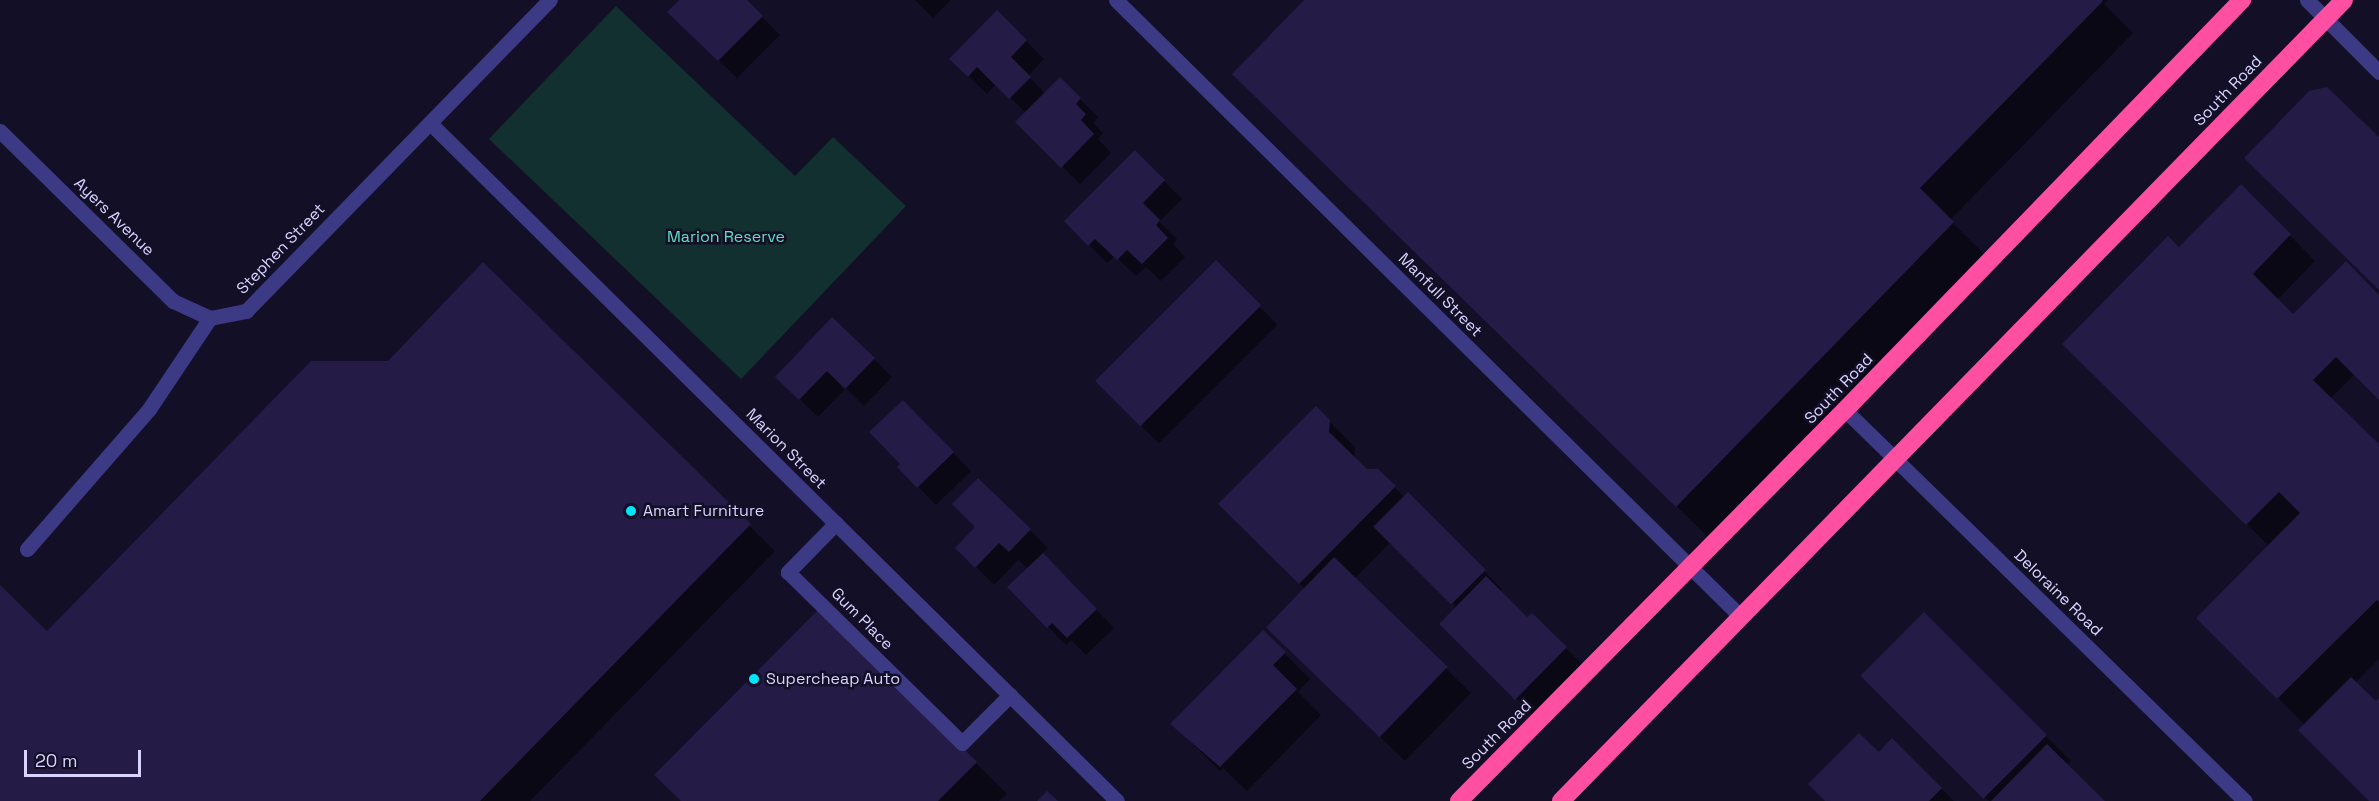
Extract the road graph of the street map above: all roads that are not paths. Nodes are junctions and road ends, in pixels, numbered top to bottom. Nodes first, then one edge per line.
1 (550, 0) edge
2 (1116, 0) edge
3 (2242, 0) edge
4 (2307, 0) edge
5 (2344, 0) edge
6 (2326, 19) junction
7 (2379, 72) edge
8 (430, 123) junction
9 (0, 131) edge
10 (210, 318) junction
11 (1845, 410) junction
12 (1895, 458) junction
13 (836, 523) junction
14 (27, 549) dead end
15 (1690, 567) junction
16 (1739, 615) junction
17 (1010, 695) junction
18 (1117, 801) edge
19 (1459, 801) edge
20 (1561, 801) edge
21 (2245, 801) edge

1 - 8 street, Stephen Street
2 - 15 street, Manfull Street
3 - 11 highway, South Road
4 - 6 street
5 - 6 highway, South Road
6 - 7 street
6 - 12 highway, South Road
8 - 10 street, Stephen Street
8 - 13 street, Marion Street
9 - 10 street, Ayers Avenue
10 - 14 street
11 - 12 street, Deloraine Road
11 - 15 highway, South Road
12 - 16 highway, South Road
12 - 21 street, Deloraine Road
13 - 17 street, Marion Street
13 - 17 street, Gum Place
15 - 16 street, Manfull Street
15 - 19 highway, South Road
16 - 20 highway, South Road
17 - 18 street, Marion Street

